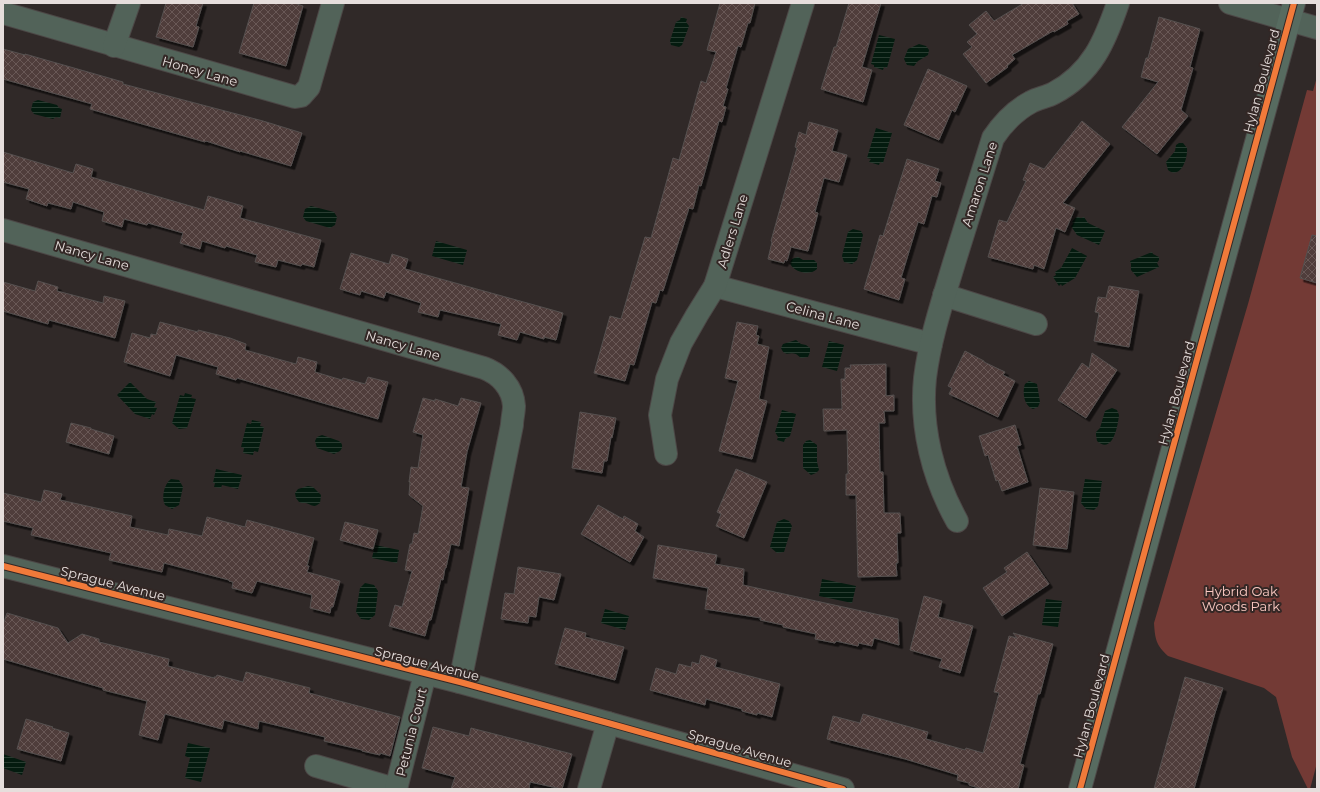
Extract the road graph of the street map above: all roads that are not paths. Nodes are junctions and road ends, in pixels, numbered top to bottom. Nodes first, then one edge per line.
1 (129, 3) edge
2 (333, 3) edge
3 (803, 3) edge
4 (1118, 3) edge
5 (1230, 3) edge
6 (1292, 11) edge
7 (3, 13) edge
8 (1317, 28) edge
9 (114, 46) junction
10 (3, 230) edge
11 (715, 286) junction
12 (944, 294) junction
13 (1036, 324) dead end
14 (931, 344) junction
15 (666, 454) dead end
16 (957, 521) dead end
17 (3, 566) edge
18 (425, 674) junction
19 (460, 682) junction
20 (608, 723) junction
21 (316, 766) dead end
22 (396, 789) edge
23 (589, 789) edge
24 (843, 789) edge
25 (1080, 789) edge

1 - 9 street
2 - 9 street, Honey Lane
3 - 11 street, Adlers Lane
4 - 12 street, Amaron Lane
5 - 6 street
6 - 8 street
6 - 25 main road, Hylan Boulevard
7 - 9 street, Honey Lane
10 - 19 street, Nancy Lane
11 - 14 street, Celina Lane
11 - 15 street, Adlers Lane
12 - 13 street
12 - 14 street, Amaron Lane
14 - 16 street, Amaron Lane
17 - 18 street, Sprague Avenue
18 - 19 street, Sprague Avenue
18 - 22 street, Petunia Court
19 - 20 street, Sprague Avenue
20 - 23 street
20 - 24 street, Sprague Avenue
21 - 22 street, Petunia Court

